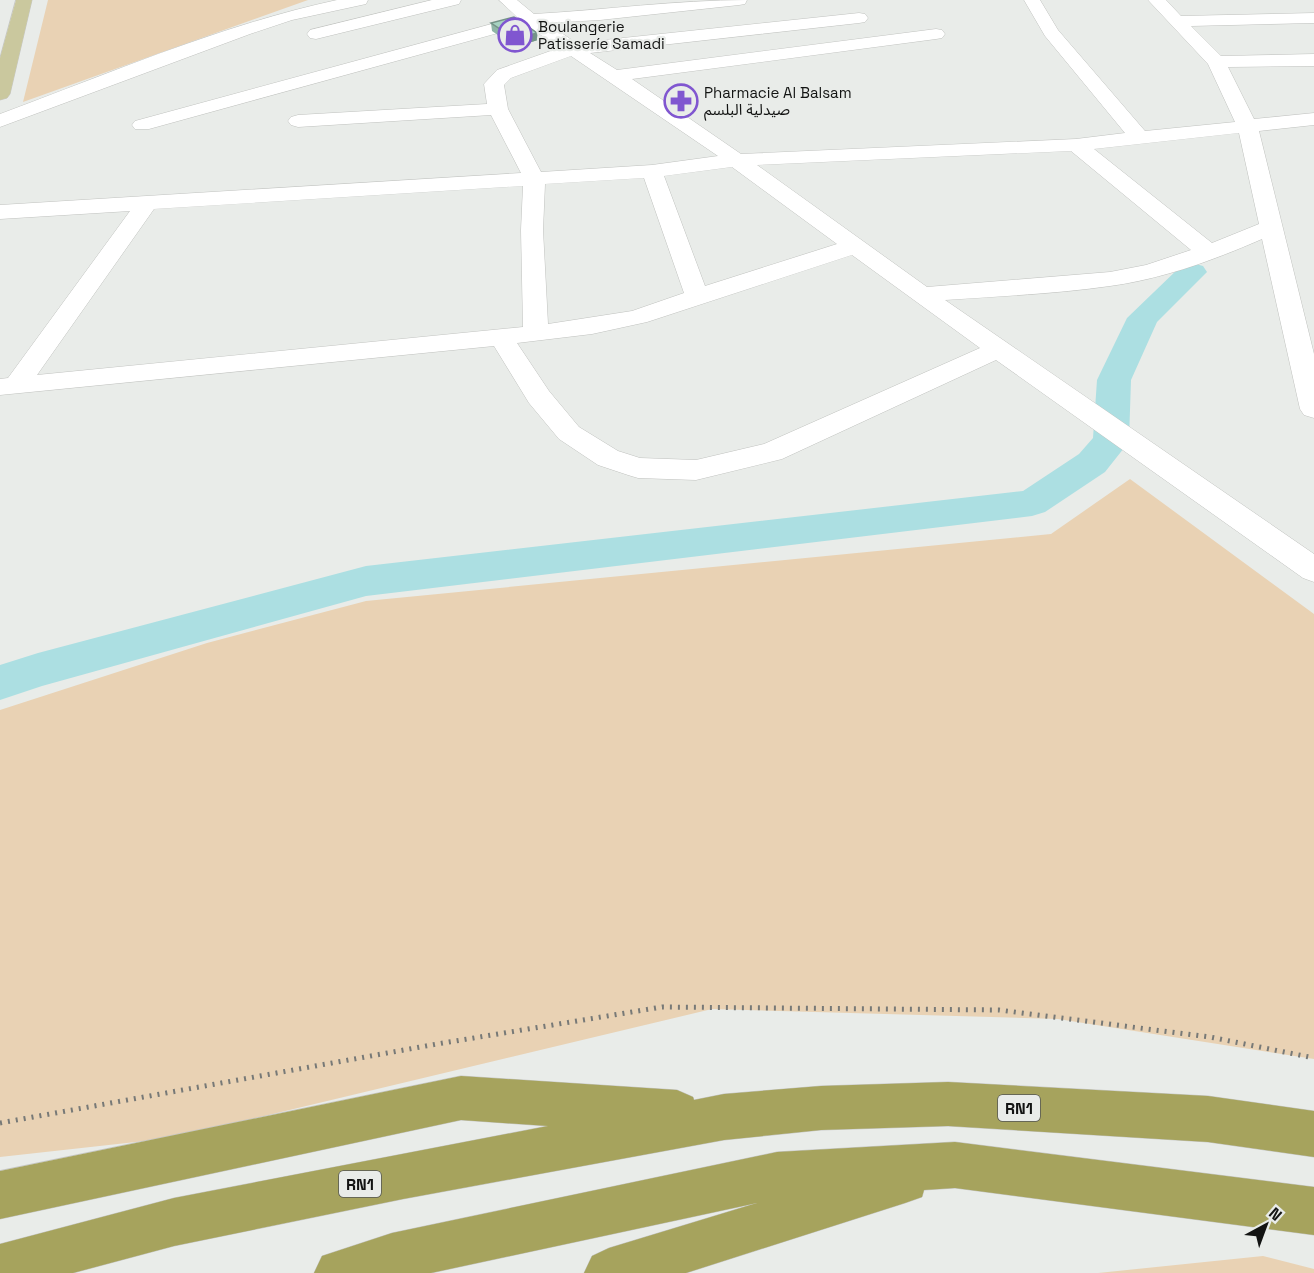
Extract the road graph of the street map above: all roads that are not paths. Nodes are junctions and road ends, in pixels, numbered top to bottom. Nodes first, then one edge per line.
1 (24, 0) edge
2 (360, 0) edge
3 (453, 0) edge
4 (594, 0) edge
5 (739, 0) edge
6 (848, 0) edge
7 (1032, 0) edge
8 (1156, 0) edge
9 (518, 9) edge
10 (859, 18) junction
11 (1314, 18) edge
12 (1176, 21) junction
13 (316, 34) dead end
14 (936, 34) dead end
15 (860, 44) junction
16 (573, 49) junction
17 (1314, 60) edge
18 (1216, 62) junction
19 (615, 76) junction
20 (0, 94) edge
21 (498, 109) junction
22 (1314, 119) edge
23 (0, 121) edge
24 (298, 121) dead end
25 (142, 124) dead end
26 (1247, 125) junction
27 (1139, 137) junction
28 (1076, 145) junction
29 (737, 160) junction
30 (652, 171) junction
31 (534, 178) junction
32 (146, 204) junction
33 (0, 212) edge
34 (1271, 227) junction
35 (853, 247) junction
36 (1208, 252) junction
37 (921, 295) junction
38 (697, 296) junction
39 (536, 332) junction
40 (501, 338) junction
41 (1000, 349) junction
42 (8, 386) edge
43 (1314, 409) edge
44 (1314, 570) edge
45 (724, 1117) junction
46 (1314, 1134) edge
47 (955, 1165) junction
48 (0, 1195) edge
49 (1314, 1211) edge
50 (0, 1269) edge
51 (339, 1273) edge
52 (609, 1273) edge

1 - 20 main road
2 - 23 street
3 - 13 street
4 - 9 street
5 - 9 street
6 - 10 street
7 - 27 street
8 - 12 street
9 - 16 street
9 - 25 street
10 - 15 street
10 - 16 street
11 - 12 street
12 - 18 street
14 - 15 street
15 - 19 street
16 - 19 street
16 - 21 street
17 - 18 street
18 - 26 street
19 - 29 street
21 - 24 street
21 - 31 street
22 - 26 street
26 - 27 street
26 - 34 street
27 - 28 street
28 - 29 street
28 - 36 street
29 - 30 street
29 - 35 street
30 - 31 street
30 - 38 street
31 - 32 street
31 - 39 street
32 - 33 street
32 - 42 street
34 - 36 street
34 - 43 street
35 - 37 street
35 - 38 street
36 - 37 street
37 - 41 street
38 - 39 street
39 - 40 street
40 - 41 street
40 - 42 street
41 - 44 street
45 - 46 highway, RN1
45 - 48 highway
45 - 50 highway, RN1
47 - 49 highway
47 - 51 highway
47 - 52 highway

